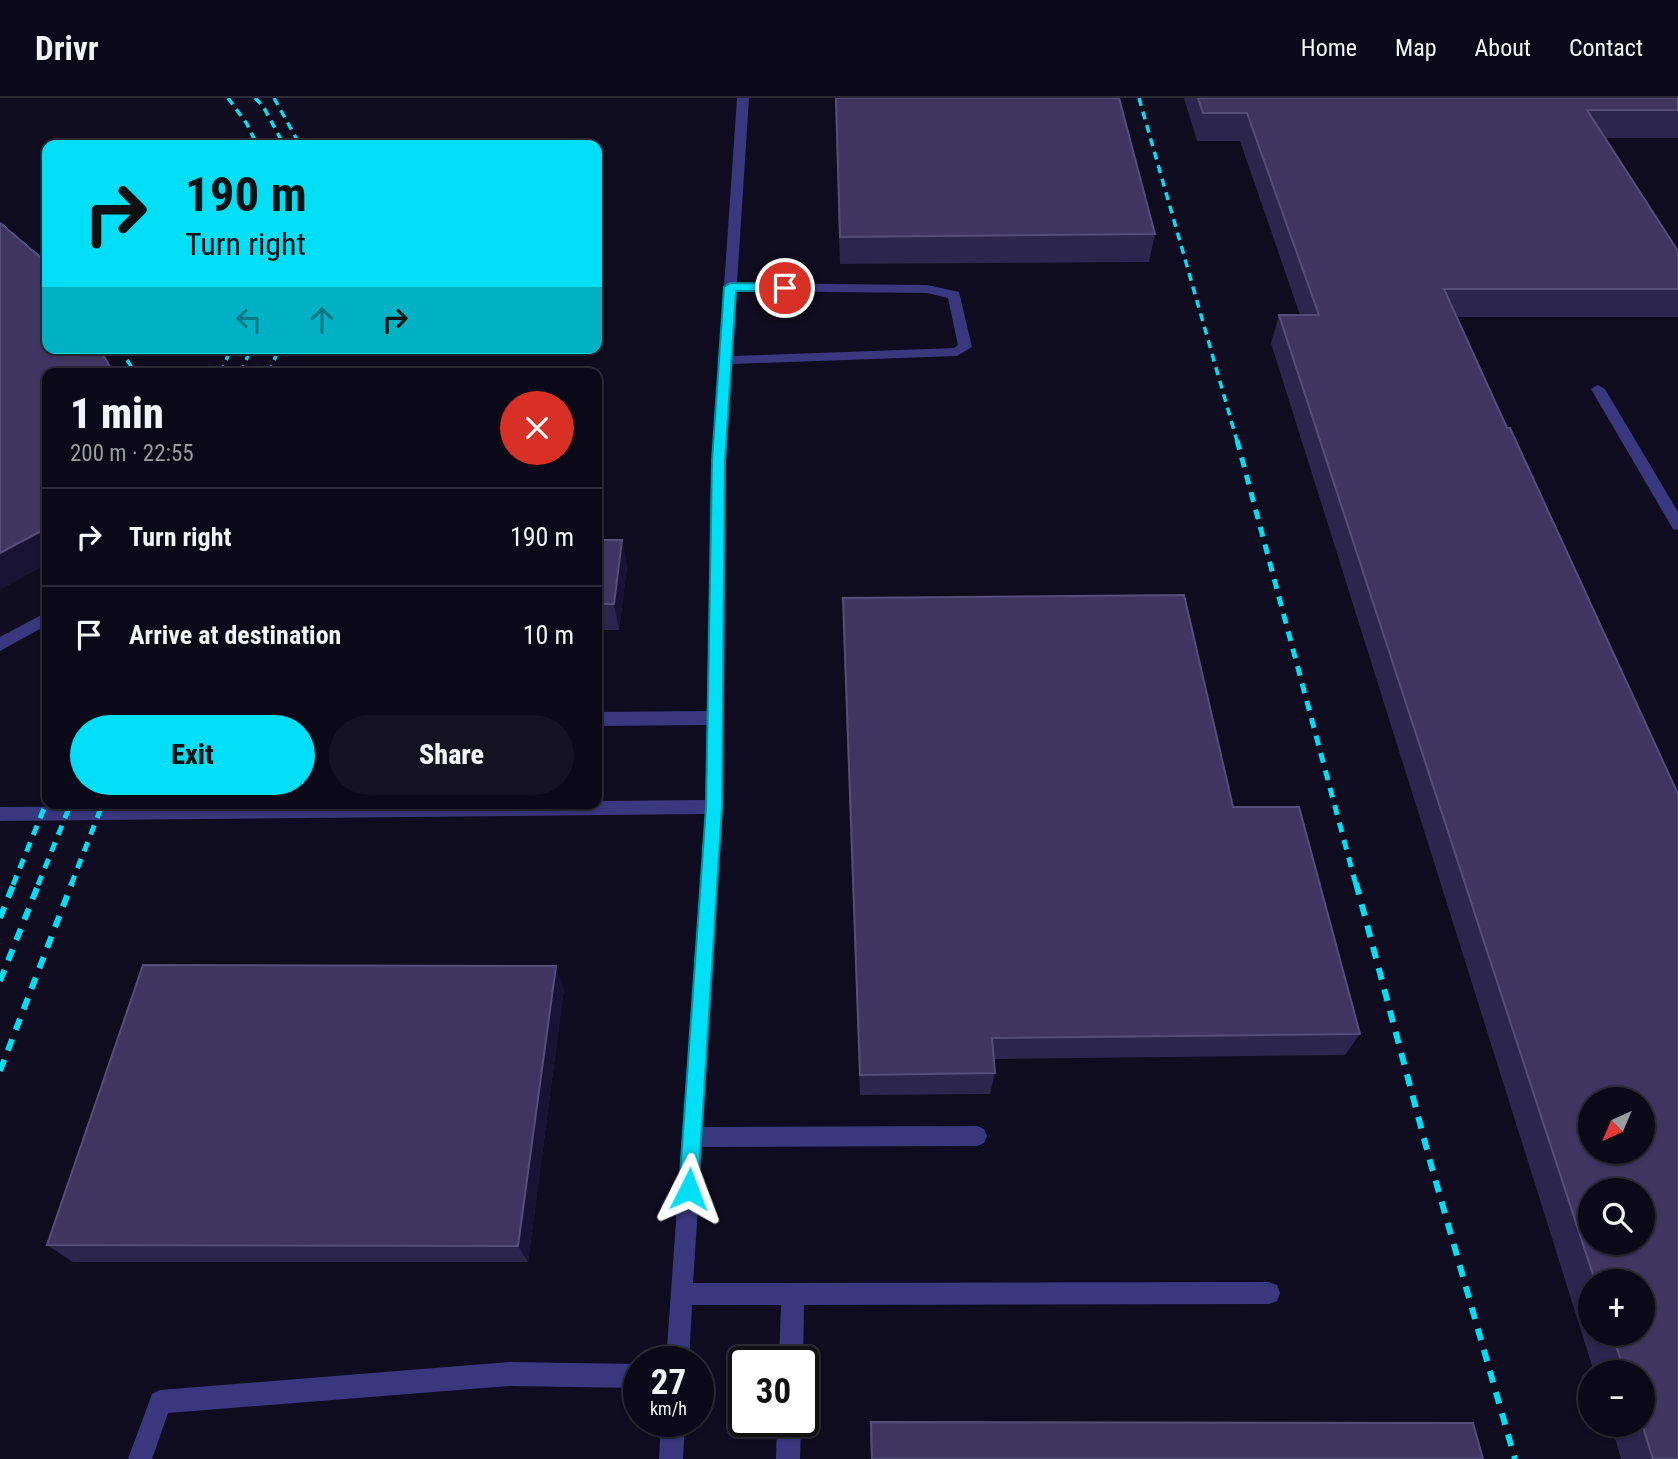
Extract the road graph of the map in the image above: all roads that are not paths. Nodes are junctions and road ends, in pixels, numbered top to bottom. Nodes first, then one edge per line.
1 (743, 98) edge
2 (730, 287) junction
3 (725, 360) junction
4 (1598, 389) dead end
5 (1678, 525) edge
6 (42, 621) edge
7 (0, 645) edge
8 (715, 718) junction
9 (602, 719) edge
10 (714, 807) junction
11 (602, 808) edge
12 (510, 809) edge
13 (0, 814) edge
14 (977, 1136) dead end
15 (692, 1137) junction
16 (1269, 1293) dead end
17 (682, 1294) junction
18 (793, 1294) junction
19 (678, 1346) edge
20 (791, 1346) edge
21 (623, 1376) edge
22 (672, 1437) edge
23 (789, 1437) edge
24 (140, 1459) edge
25 (671, 1459) edge
26 (788, 1459) edge

1 - 2 street
2 - 3 street
2 - 3 street
3 - 8 street
4 - 5 street
6 - 7 street
8 - 9 street
8 - 10 street
10 - 11 street
10 - 15 street
12 - 13 street
14 - 15 street
15 - 17 street
16 - 18 street
17 - 18 street
17 - 19 street
18 - 20 street
21 - 24 street
22 - 25 street
23 - 26 street

